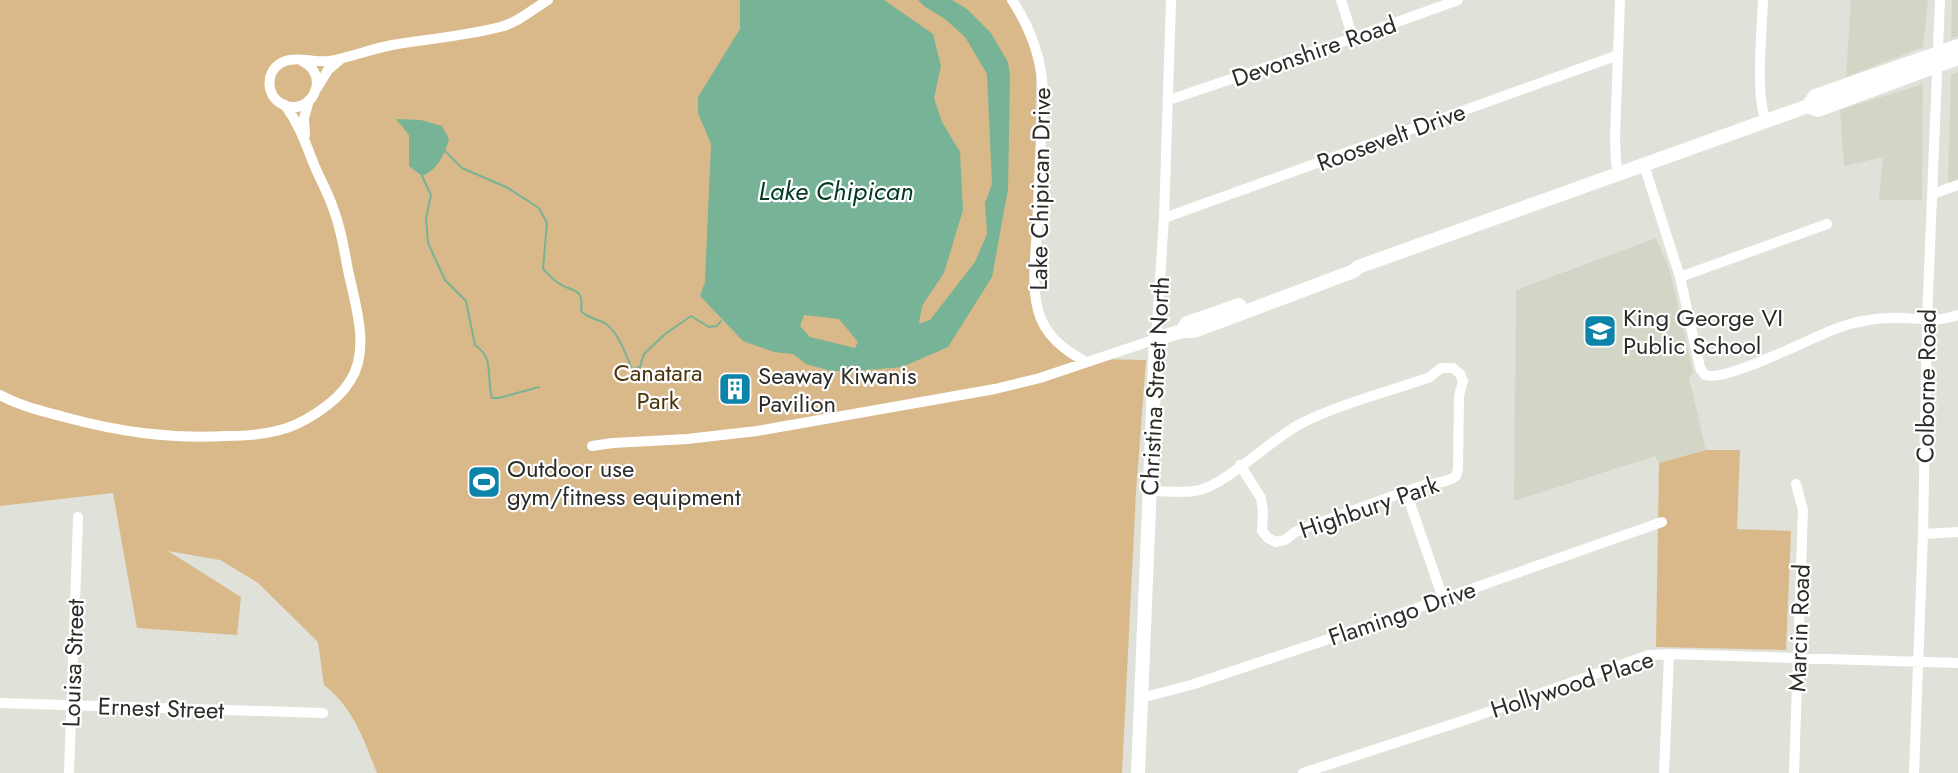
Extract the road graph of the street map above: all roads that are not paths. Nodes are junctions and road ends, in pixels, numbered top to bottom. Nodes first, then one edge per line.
1 (548, 0) edge
2 (1012, 0) edge
3 (1171, 0) edge
4 (1341, 0) edge
5 (1458, 0) edge
6 (1620, 0) edge
7 (1763, 0) edge
8 (1940, 0) edge
9 (1353, 38) junction
10 (1958, 45) edge
11 (1618, 55) junction
12 (1958, 58) edge
13 (341, 59) junction
14 (1938, 59) junction
15 (302, 61) junction
16 (316, 88) junction
17 (309, 100) junction
18 (1169, 100) junction
19 (285, 105) junction
20 (1766, 121) junction
21 (305, 138) junction
22 (1644, 165) junction
23 (1619, 174) junction
24 (1958, 185) edge
25 (1932, 194) junction
26 (1164, 218) junction
27 (1827, 224) dead end
28 (1680, 277) junction
29 (1958, 315) edge
30 (1927, 320) junction
31 (1156, 339) junction
32 (1087, 362) junction
33 (0, 395) edge
34 (592, 446) dead end
35 (1240, 465) junction
36 (1796, 484) dead end
37 (1148, 491) junction
38 (1407, 492) junction
39 (78, 518) dead end
40 (1662, 522) dead end
41 (1958, 532) edge
42 (1923, 534) junction
43 (1443, 598) junction
44 (1669, 654) junction
45 (1797, 658) junction
46 (1919, 662) junction
47 (1958, 663) edge
48 (1141, 698) junction
49 (0, 703) edge
50 (71, 705) junction
51 (323, 712) dead end
52 (69, 773) edge
53 (1138, 773) edge
54 (1303, 773) edge
55 (1664, 773) edge
56 (1794, 773) edge
57 (1914, 773) edge

1 - 13 street
2 - 32 street, Lake Chipican Drive
3 - 18 street, Christina Street North
4 - 9 street
5 - 9 street, Devonshire Road
6 - 11 street
7 - 20 street
8 - 14 street, Colborne Road
9 - 18 street, Devonshire Road
10 - 14 main road
11 - 23 street
11 - 26 street, Roosevelt Drive
12 - 14 main road
13 - 15 street
13 - 16 street
14 - 20 main road
14 - 25 street, Colborne Road
15 - 16 street
15 - 19 street
16 - 17 street
17 - 19 street
17 - 21 street
18 - 26 street, Christina Street North
19 - 21 street
20 - 22 main road
21 - 33 street
22 - 23 main road
22 - 28 street
23 - 31 main road
24 - 25 street
25 - 30 street, Colborne Road
26 - 31 street, Christina Street North
27 - 28 street
28 - 30 street
29 - 30 street
30 - 42 street, Colborne Road
31 - 32 street
31 - 37 main road, Christina Street North
32 - 34 street
35 - 37 street, Highbury Park
35 - 38 street, Highbury Park
35 - 38 street, Highbury Park
36 - 45 street, Marcin Road
37 - 48 main road, Christina Street North
38 - 43 street
39 - 50 street, Louisa Street
40 - 43 street, Flamingo Drive
41 - 42 street
42 - 46 street, Colborne Road
43 - 48 street, Flamingo Drive
44 - 45 street, Hollywood Place
44 - 54 street, Hollywood Place
44 - 55 street
45 - 46 street, Hollywood Place
45 - 56 street, Marcin Road
46 - 47 street, Hollywood Place
46 - 57 street, Colborne Road
48 - 53 main road, Christina Street North
49 - 50 street, Ernest Street
50 - 51 street, Ernest Street
50 - 52 street, Louisa Street

